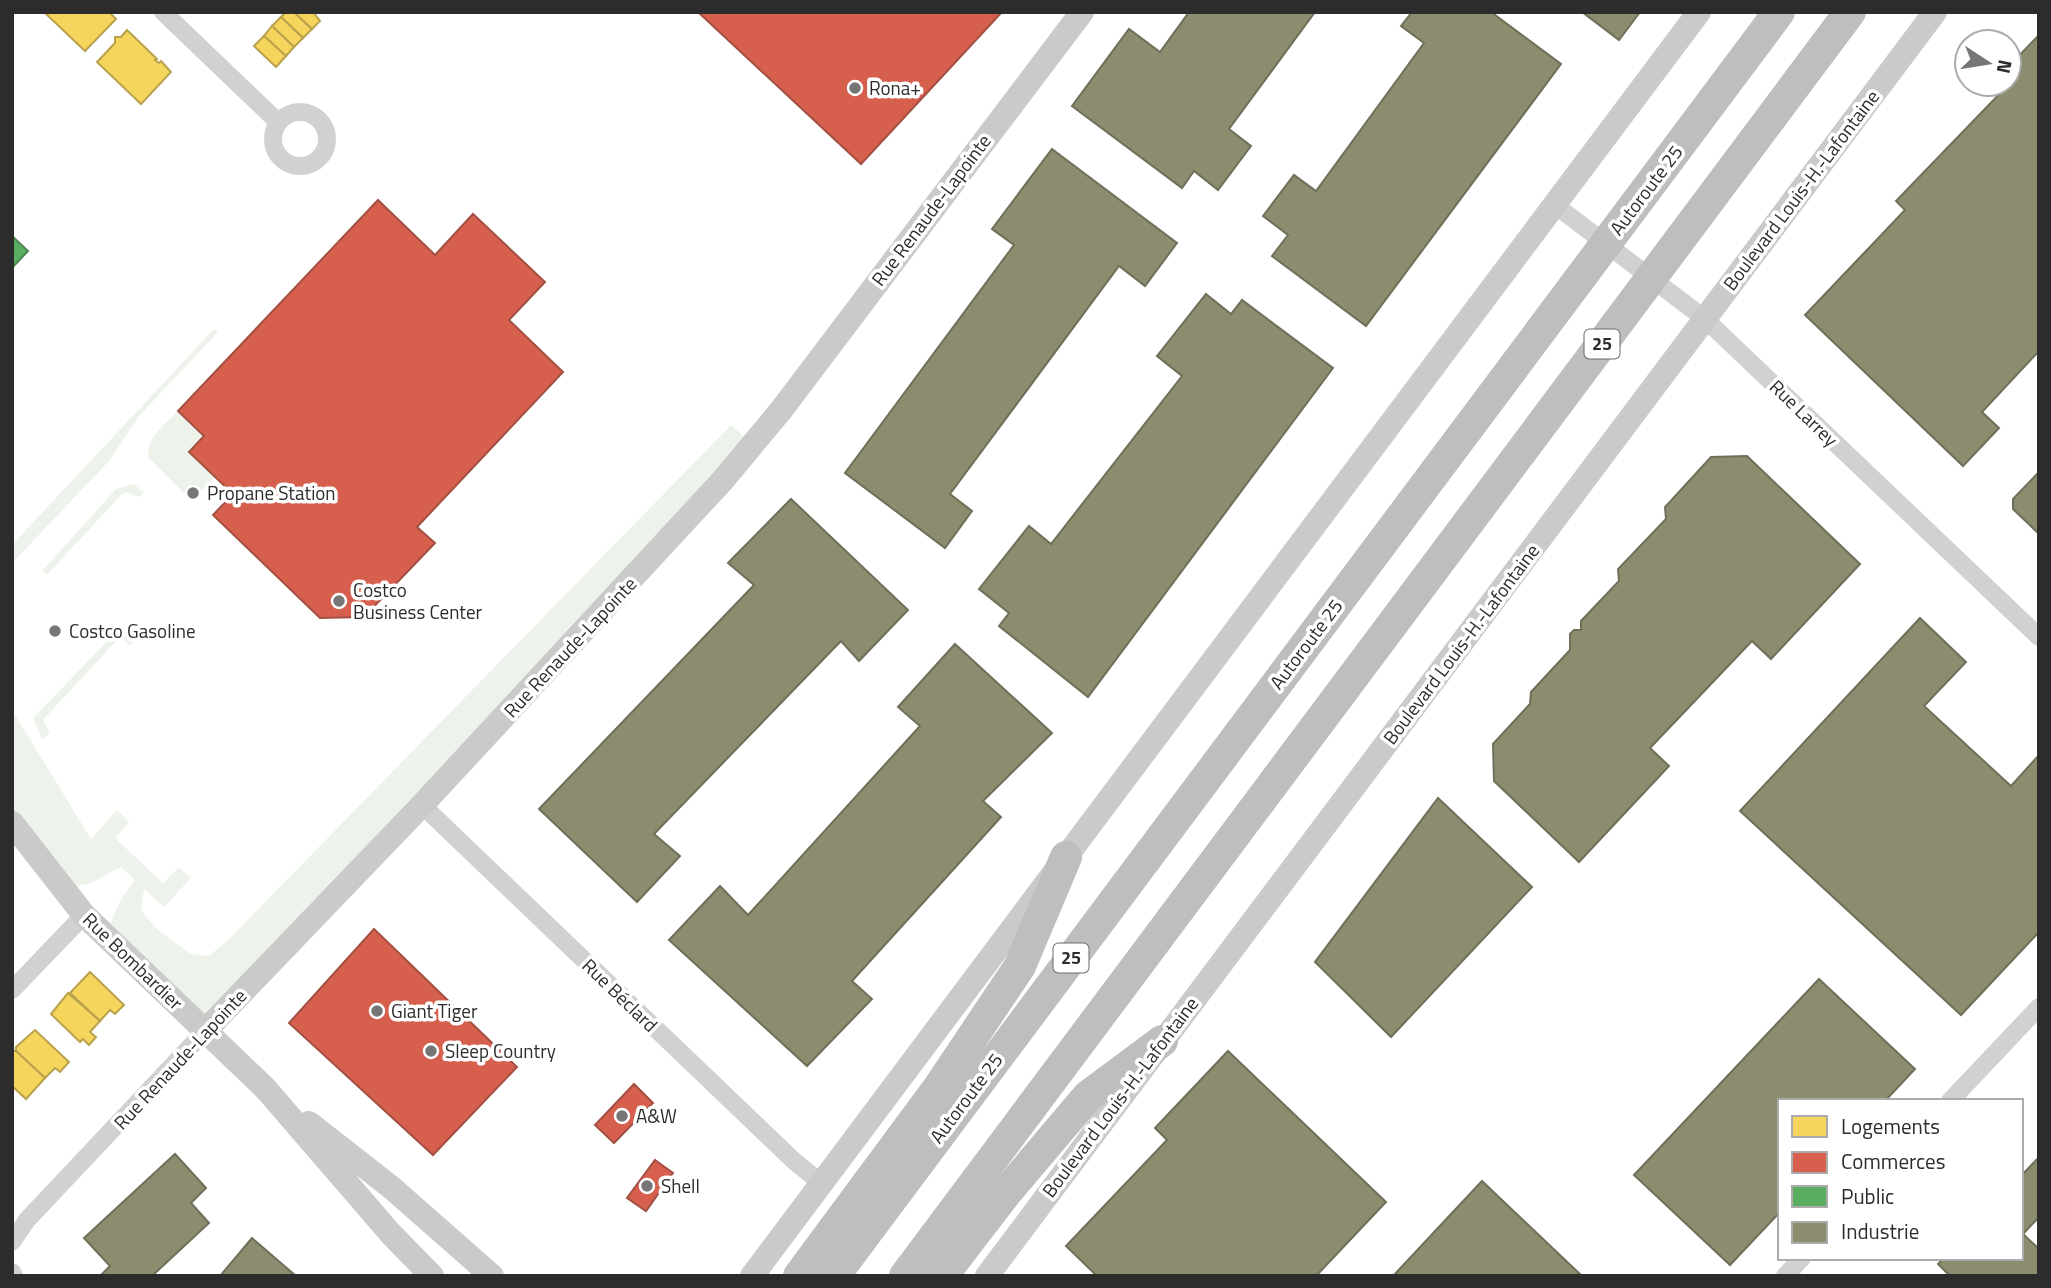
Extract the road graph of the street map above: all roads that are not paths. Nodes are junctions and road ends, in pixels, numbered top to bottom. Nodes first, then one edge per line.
1 (163, 12) edge
2 (1082, 12) edge
3 (1699, 12) edge
4 (1779, 12) edge
5 (1850, 12) edge
6 (1935, 12) edge
7 (278, 122) dead end
8 (1555, 205) junction
9 (1704, 319) junction
10 (2039, 637) edge
11 (422, 805) junction
12 (12, 823) edge
13 (1066, 857) junction
14 (84, 915) junction
15 (12, 990) edge
16 (2039, 1007) edge
17 (206, 1030) junction
18 (1162, 1041) junction
19 (265, 1088) junction
20 (1952, 1099) edge
21 (821, 1183) junction
22 (12, 1242) edge
23 (1800, 1260) edge
24 (432, 1276) edge
25 (492, 1276) edge
26 (752, 1276) edge
27 (799, 1276) edge
28 (834, 1276) edge
29 (905, 1276) edge
30 (943, 1276) edge
31 (987, 1276) edge
32 (1785, 1276) edge

1 - 7 street
2 - 11 main road, Rue Renaude-Lapointe
3 - 8 main road
4 - 28 highway, Autoroute 25 / 25
5 - 29 highway, 25
6 - 9 main road, Boulevard Louis-H.-Lafontaine
8 - 9 street, Rue Larrey
8 - 13 main road
9 - 10 street, Rue Larrey
9 - 18 main road, Boulevard Louis-H.-Lafontaine
11 - 17 main road, Rue Renaude-Lapointe
11 - 21 street, Rue Béclard
12 - 14 main road, Rue Bombardier
13 - 21 main road
13 - 27 highway
14 - 15 street
14 - 17 main road, Rue Bombardier
16 - 20 street
17 - 19 main road, Rue Bombardier
17 - 22 street, Rue Renaude-Lapointe
18 - 30 highway
18 - 31 main road, Boulevard Louis-H.-Lafontaine
19 - 24 main road, Rue Bombardier
19 - 25 main road, Rue Bombardier
21 - 26 main road
23 - 32 street

